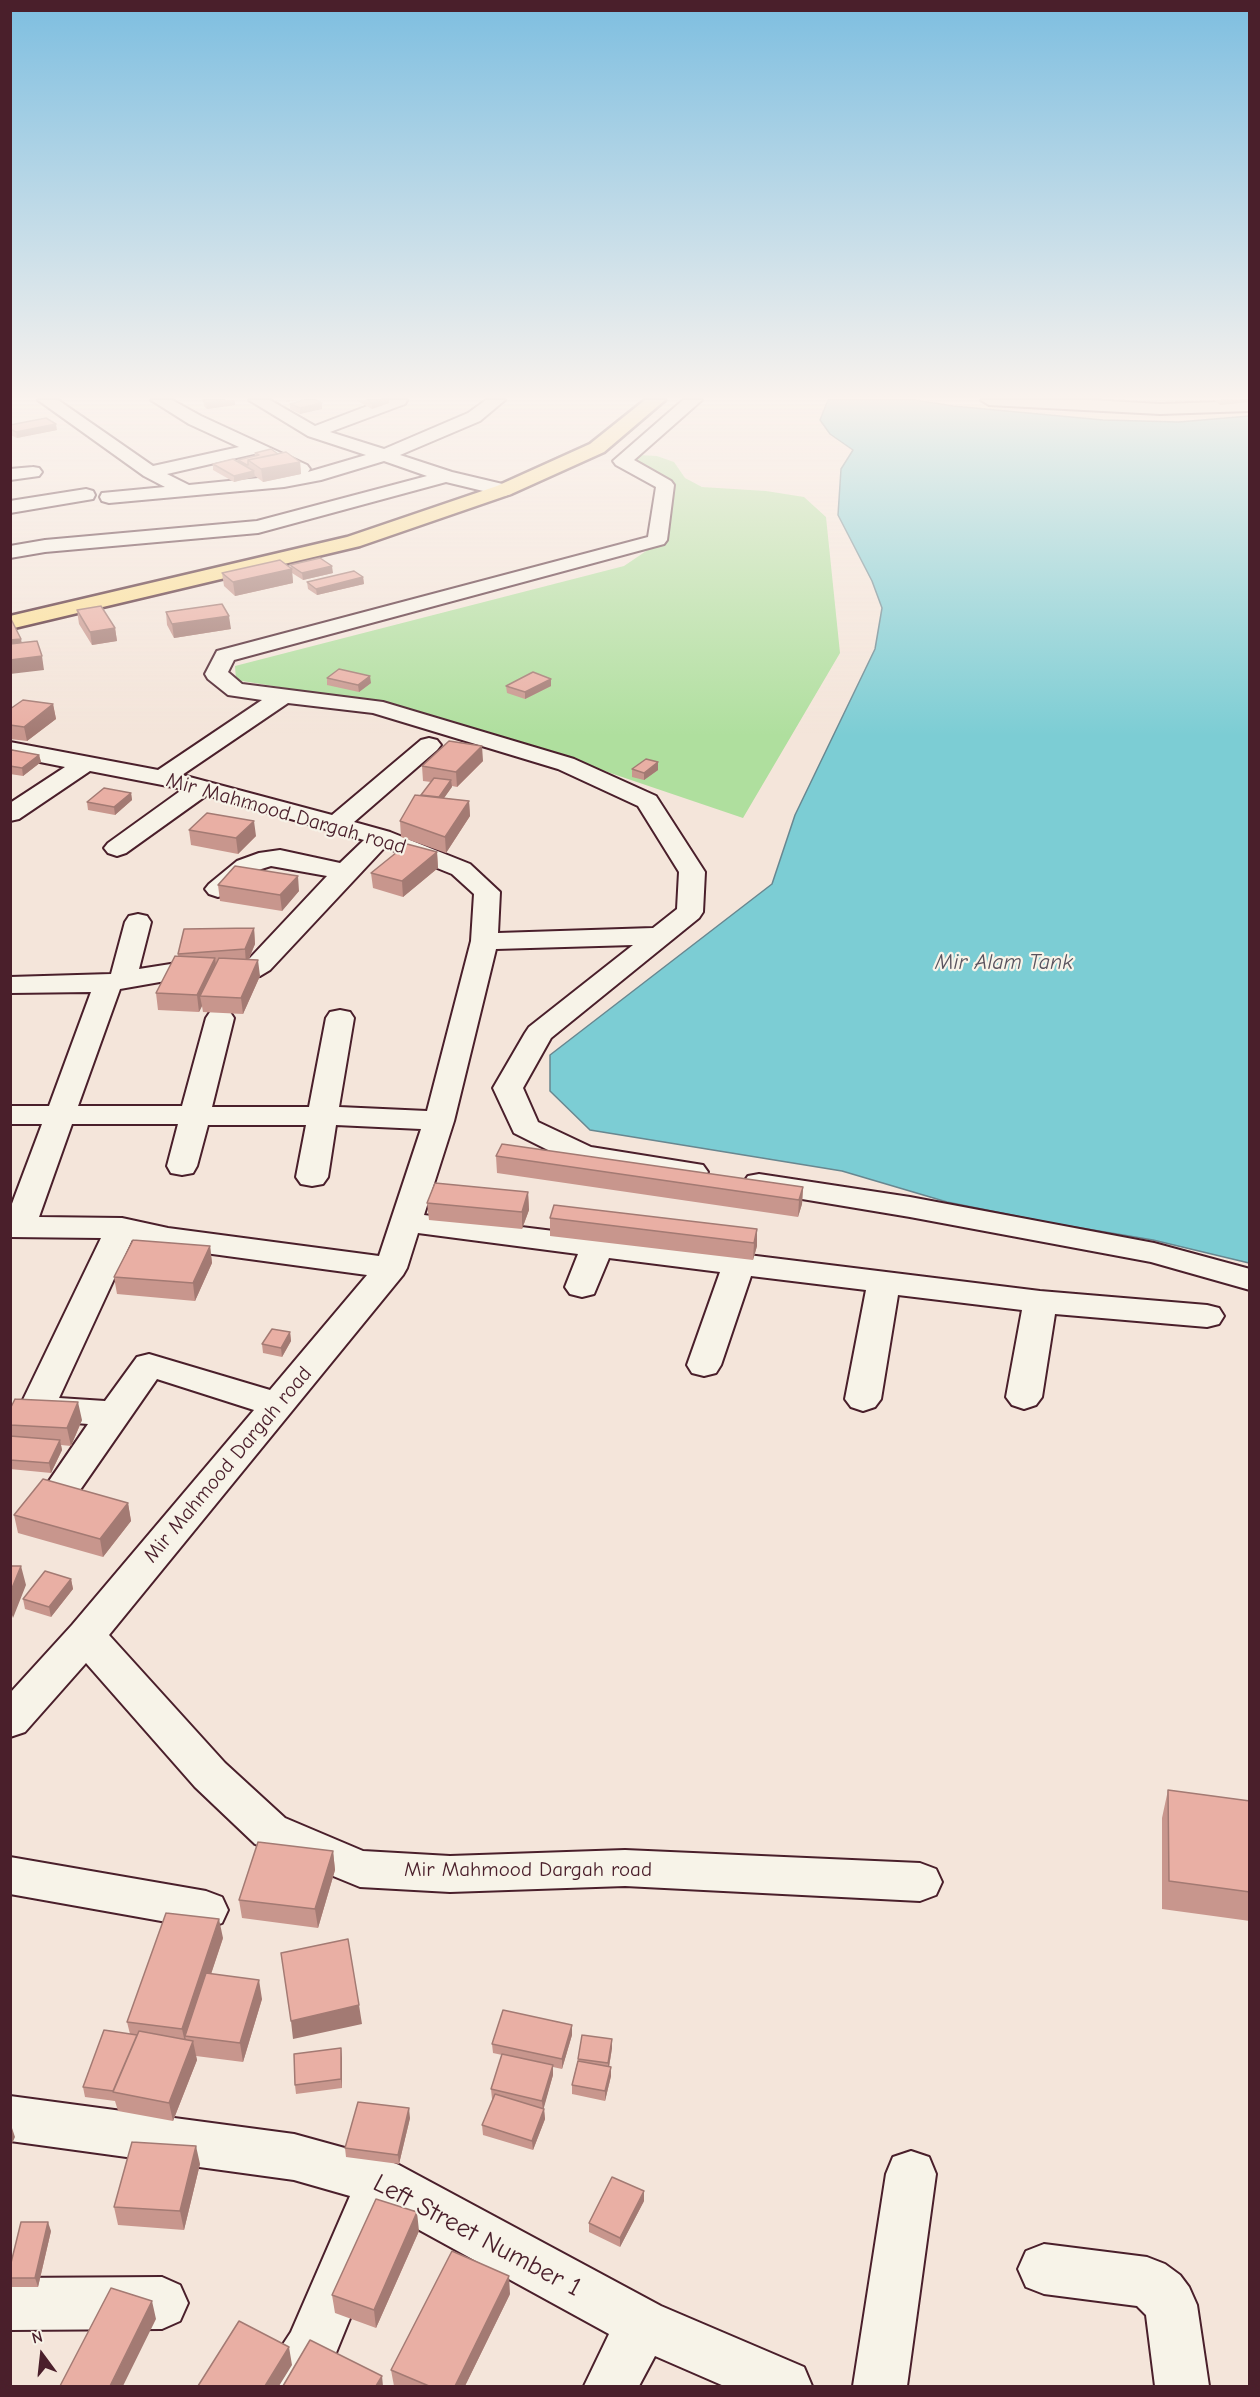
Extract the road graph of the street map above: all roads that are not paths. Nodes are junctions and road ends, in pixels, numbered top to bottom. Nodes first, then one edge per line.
1 (314, 512) edge
2 (441, 512) edge
3 (661, 512) edge
4 (10, 552) edge
5 (10, 622) edge
6 (283, 696) junction
7 (429, 745) dead end
8 (10, 749) edge
9 (85, 764) junction
10 (162, 778) junction
11 (203, 786) junction
12 (10, 814) edge
13 (337, 824) junction
14 (381, 837) junction
15 (117, 848) dead end
16 (345, 872) junction
17 (218, 889) edge
18 (138, 922) dead end
19 (658, 936) junction
20 (484, 941) junction
21 (116, 982) junction
22 (10, 985) edge
23 (220, 1018) dead end
24 (340, 1018) dead end
25 (60, 1114) junction
26 (10, 1115) edge
27 (323, 1116) junction
28 (195, 1117) junction
29 (439, 1121) junction
30 (182, 1166) dead end
31 (312, 1177) dead end
32 (405, 1222) junction
33 (15, 1227) edge
34 (122, 1228) junction
35 (597, 1246) junction
36 (740, 1264) junction
37 (391, 1269) junction
38 (1250, 1280) edge
39 (884, 1282) junction
40 (582, 1287) dead end
41 (1040, 1302) junction
42 (1207, 1316) dead end
43 (704, 1365) dead end
44 (1024, 1397) dead end
45 (863, 1399) dead end
46 (278, 1405) junction
47 (114, 1414) junction
48 (67, 1481) dead end
49 (86, 1636) junction
50 (10, 1721) edge
51 (10, 1875) edge
52 (920, 1882) dead end
53 (206, 1910) dead end
54 (10, 2118) edge
55 (911, 2174) dead end
56 (381, 2182) junction
57 (1044, 2269) dead end
58 (162, 2303) dead end
59 (10, 2304) edge
60 (643, 2324) junction
61 (287, 2386) edge
62 (611, 2386) edge
63 (785, 2386) edge
64 (880, 2386) edge
65 (1182, 2386) edge

1 - 4 street
2 - 5 main road
3 - 6 street
6 - 10 street
6 - 19 street
7 - 13 street
8 - 9 street, Mir Mahmood Dargah road
9 - 10 street, Mir Mahmood Dargah road
9 - 12 street
10 - 11 street, Mir Mahmood Dargah road
11 - 13 street, Mir Mahmood Dargah road
11 - 15 street
13 - 14 street, Mir Mahmood Dargah road
14 - 16 street
14 - 20 street, Mir Mahmood Dargah road
16 - 17 street
16 - 21 street
18 - 21 street
19 - 20 street
19 - 38 street
20 - 29 street, Mir Mahmood Dargah road
21 - 22 street
21 - 25 street
23 - 28 street
24 - 27 street
25 - 26 street
25 - 28 street
25 - 33 street
27 - 28 street
27 - 29 street
27 - 31 street
28 - 30 street
29 - 32 street, Mir Mahmood Dargah road
32 - 35 street
32 - 37 street, Mir Mahmood Dargah road
33 - 34 street
34 - 37 street
34 - 47 street
35 - 36 street
35 - 40 street
36 - 39 street
36 - 43 street
37 - 46 street, Mir Mahmood Dargah road
39 - 41 street
39 - 45 street
41 - 42 street
41 - 44 street
46 - 47 street
46 - 49 street, Mir Mahmood Dargah road
47 - 48 street
49 - 50 street
49 - 52 street, Mir Mahmood Dargah road
51 - 53 street
54 - 56 street, Left Street Number 1
55 - 64 street
56 - 60 street, Left Street Number 1
56 - 61 street
57 - 65 street
58 - 59 street
60 - 62 street
60 - 63 street, Left Street Number 1

